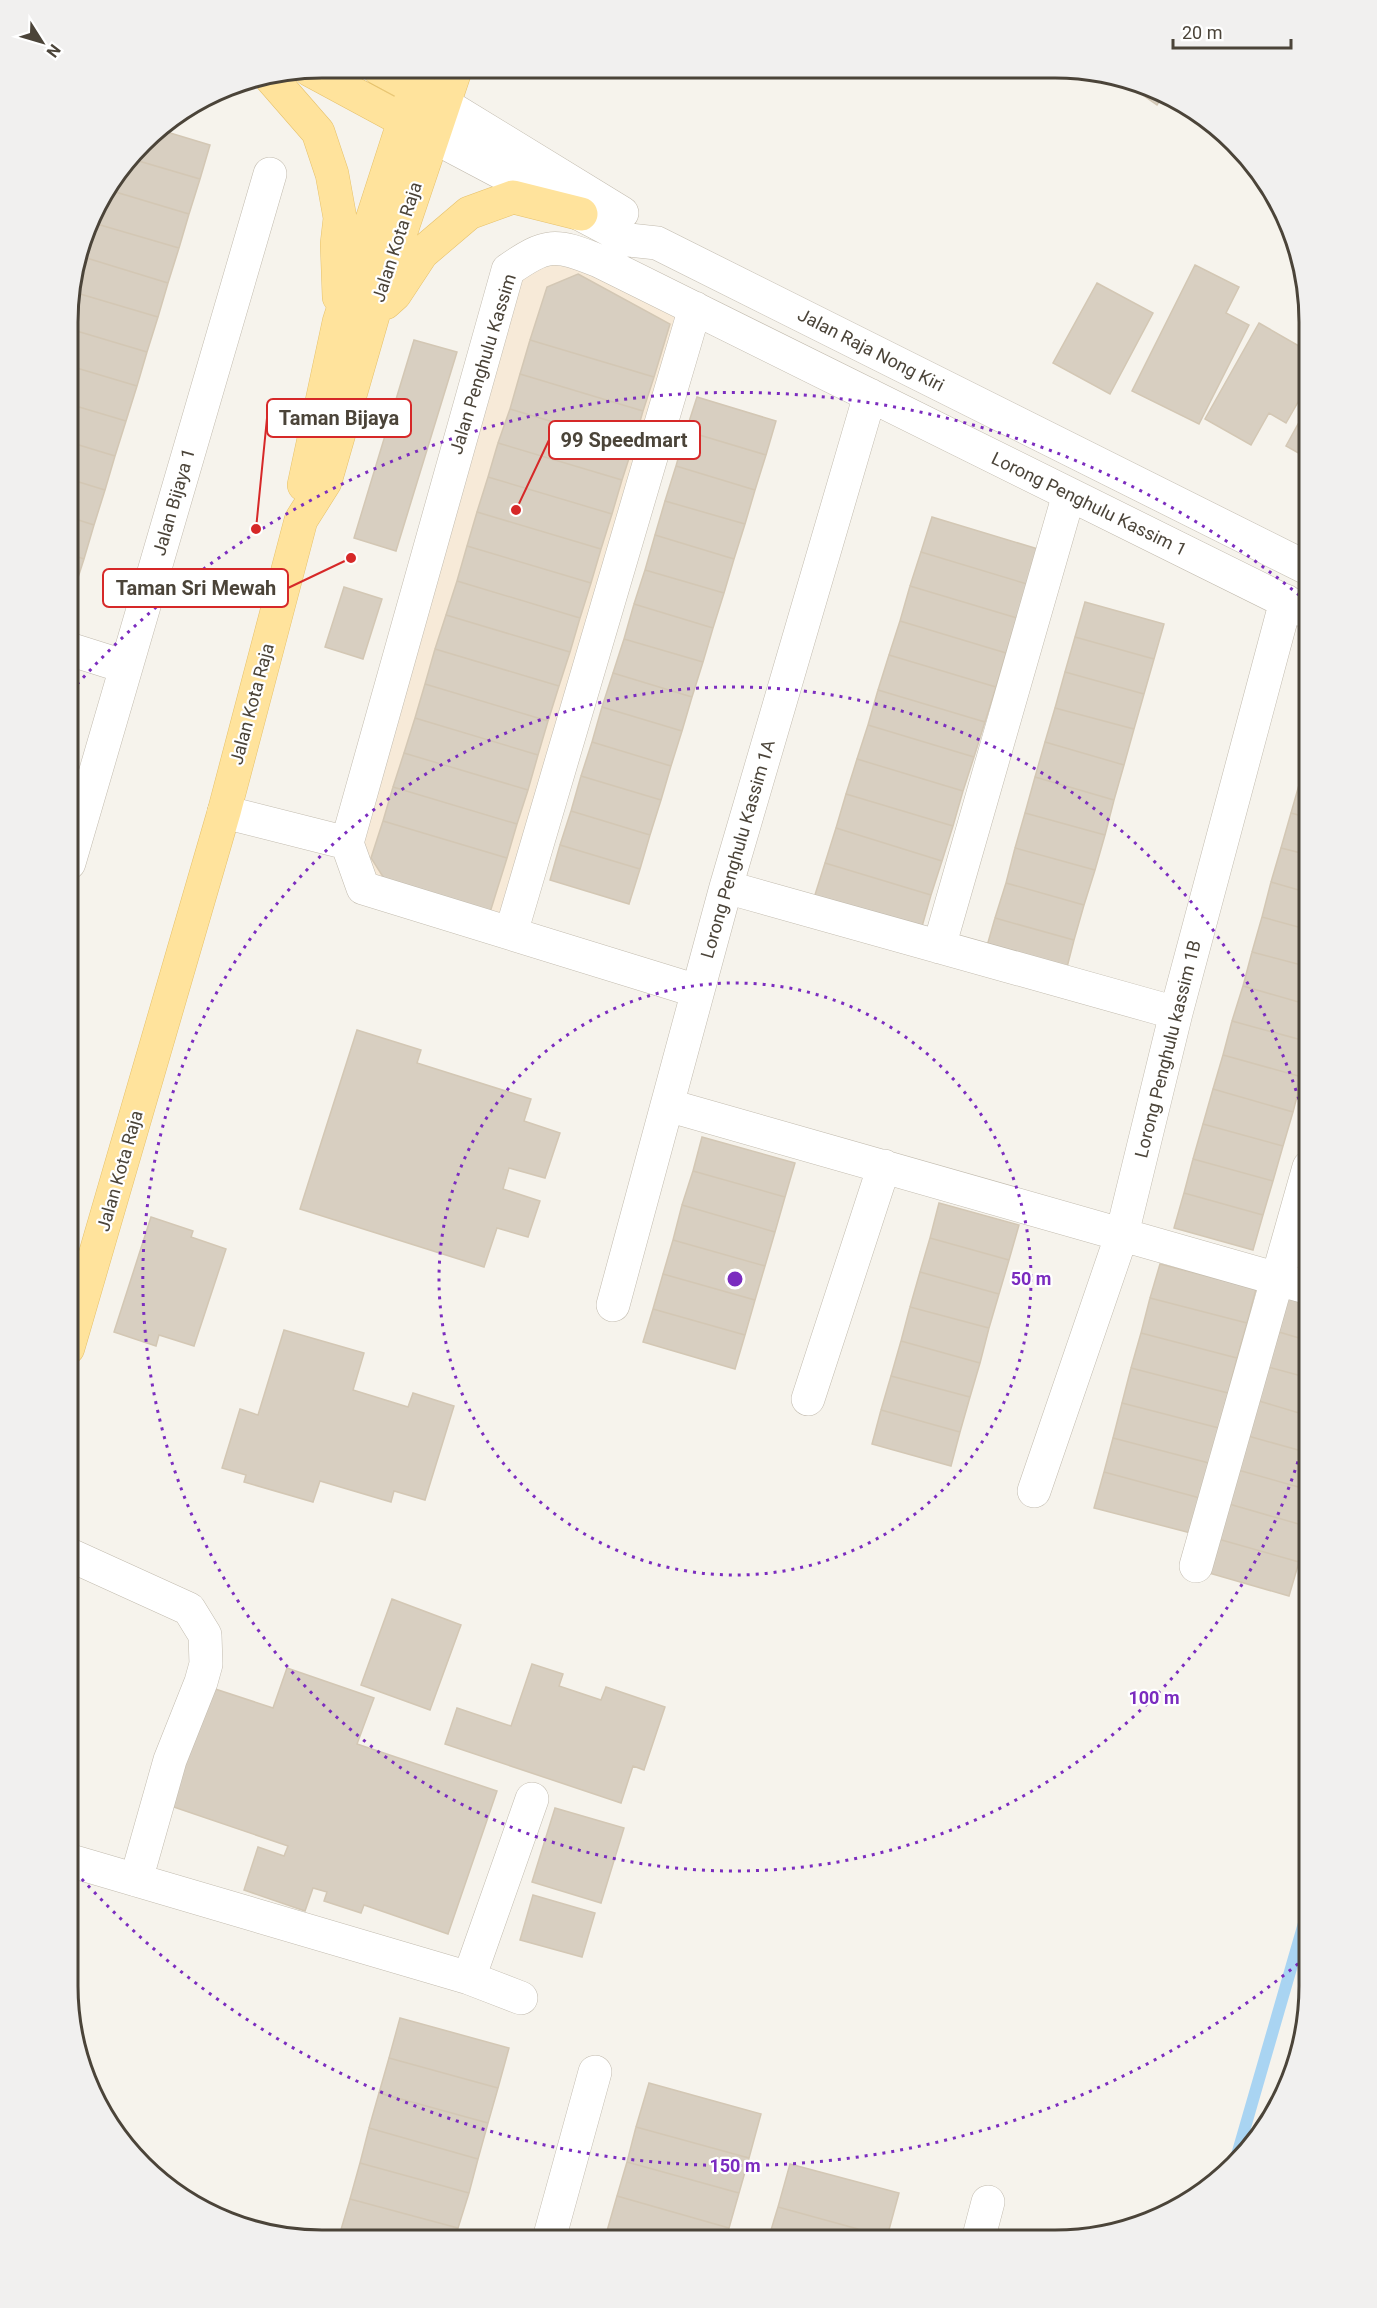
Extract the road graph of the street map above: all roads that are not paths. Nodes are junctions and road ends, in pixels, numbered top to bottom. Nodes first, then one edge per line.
1 (325, 78) edge
2 (418, 78) edge
3 (419, 78) edge
4 (453, 78) edge
5 (275, 83) edge
6 (444, 104) junction
7 (404, 120) junction
8 (432, 136) junction
9 (270, 174) dead end
10 (581, 214) junction
11 (657, 243) junction
12 (695, 309) junction
13 (374, 312) junction
14 (339, 322) junction
15 (870, 395) junction
16 (1069, 494) junction
17 (301, 520) junction
18 (1299, 564) edge
19 (1298, 607) edge
20 (78, 652) edge
21 (126, 667) junction
22 (224, 812) junction
23 (78, 832) edge
24 (347, 843) junction
25 (726, 887) junction
26 (511, 933) junction
27 (939, 947) junction
28 (698, 991) junction
29 (1176, 1013) junction
30 (667, 1105) junction
31 (884, 1166) junction
32 (1299, 1202) edge
33 (1122, 1234) junction
34 (1277, 1278) junction
35 (1299, 1285) edge
36 (613, 1305) dead end
37 (78, 1307) edge
38 (808, 1399) dead end
39 (1034, 1491) dead end
40 (78, 1559) edge
41 (1196, 1566) dead end
42 (532, 1799) dead end
43 (78, 1863) edge
44 (136, 1880) junction
45 (469, 1978) junction
46 (521, 1998) dead end
47 (595, 2072) dead end
48 (988, 2202) dead end
49 (551, 2230) edge
50 (981, 2230) edge

1 - 7 main road
2 - 7 main road
3 - 6 main road
4 - 6 main road, Jalan Kota Raja
5 - 14 main road
6 - 8 main road, Jalan Kota Raja
6 - 11 street
7 - 8 main road
7 - 14 main road
8 - 10 street, Jalan Raja Nong Kiri
8 - 13 main road, Jalan Kota Raja
9 - 21 street, Jalan Bijaya 1
10 - 11 street, Jalan Raja Nong Kiri
10 - 13 main road
11 - 18 street, Jalan Raja Nong Kiri
12 - 15 street, Jalan Penghulu Kassim
12 - 24 street, Jalan Penghulu Kassim
12 - 26 street
13 - 17 main road, Jalan Kota Raja
14 - 17 main road
15 - 16 street, Lorong Penghulu Kassim 1
15 - 25 street, Lorong Penghulu Kassim 1A
16 - 19 street, Lorong Penghulu Kassim 1
16 - 27 street
17 - 22 main road, Jalan Kota Raja
19 - 29 street, Lorong Penghulu kassim 1B
20 - 21 street
21 - 23 street, Jalan Bijaya 1
22 - 24 street
22 - 37 main road, Jalan Kota Raja
24 - 26 street
25 - 27 street
25 - 28 street, Lorong Penghulu Kassim 1A
26 - 28 street
27 - 29 street
28 - 30 street, Lorong Penghulu Kassim 1A
29 - 33 street, Lorong Penghulu kassim 1B
30 - 31 street
30 - 36 street, Lorong Penghulu Kassim 1A
31 - 33 street
31 - 38 street
32 - 34 street
33 - 34 street
33 - 39 street, Lorong Penghulu kassim 1B
34 - 35 street
34 - 41 street
40 - 44 street
42 - 45 street
43 - 44 street
44 - 45 street
45 - 46 street
47 - 49 street
48 - 50 street

